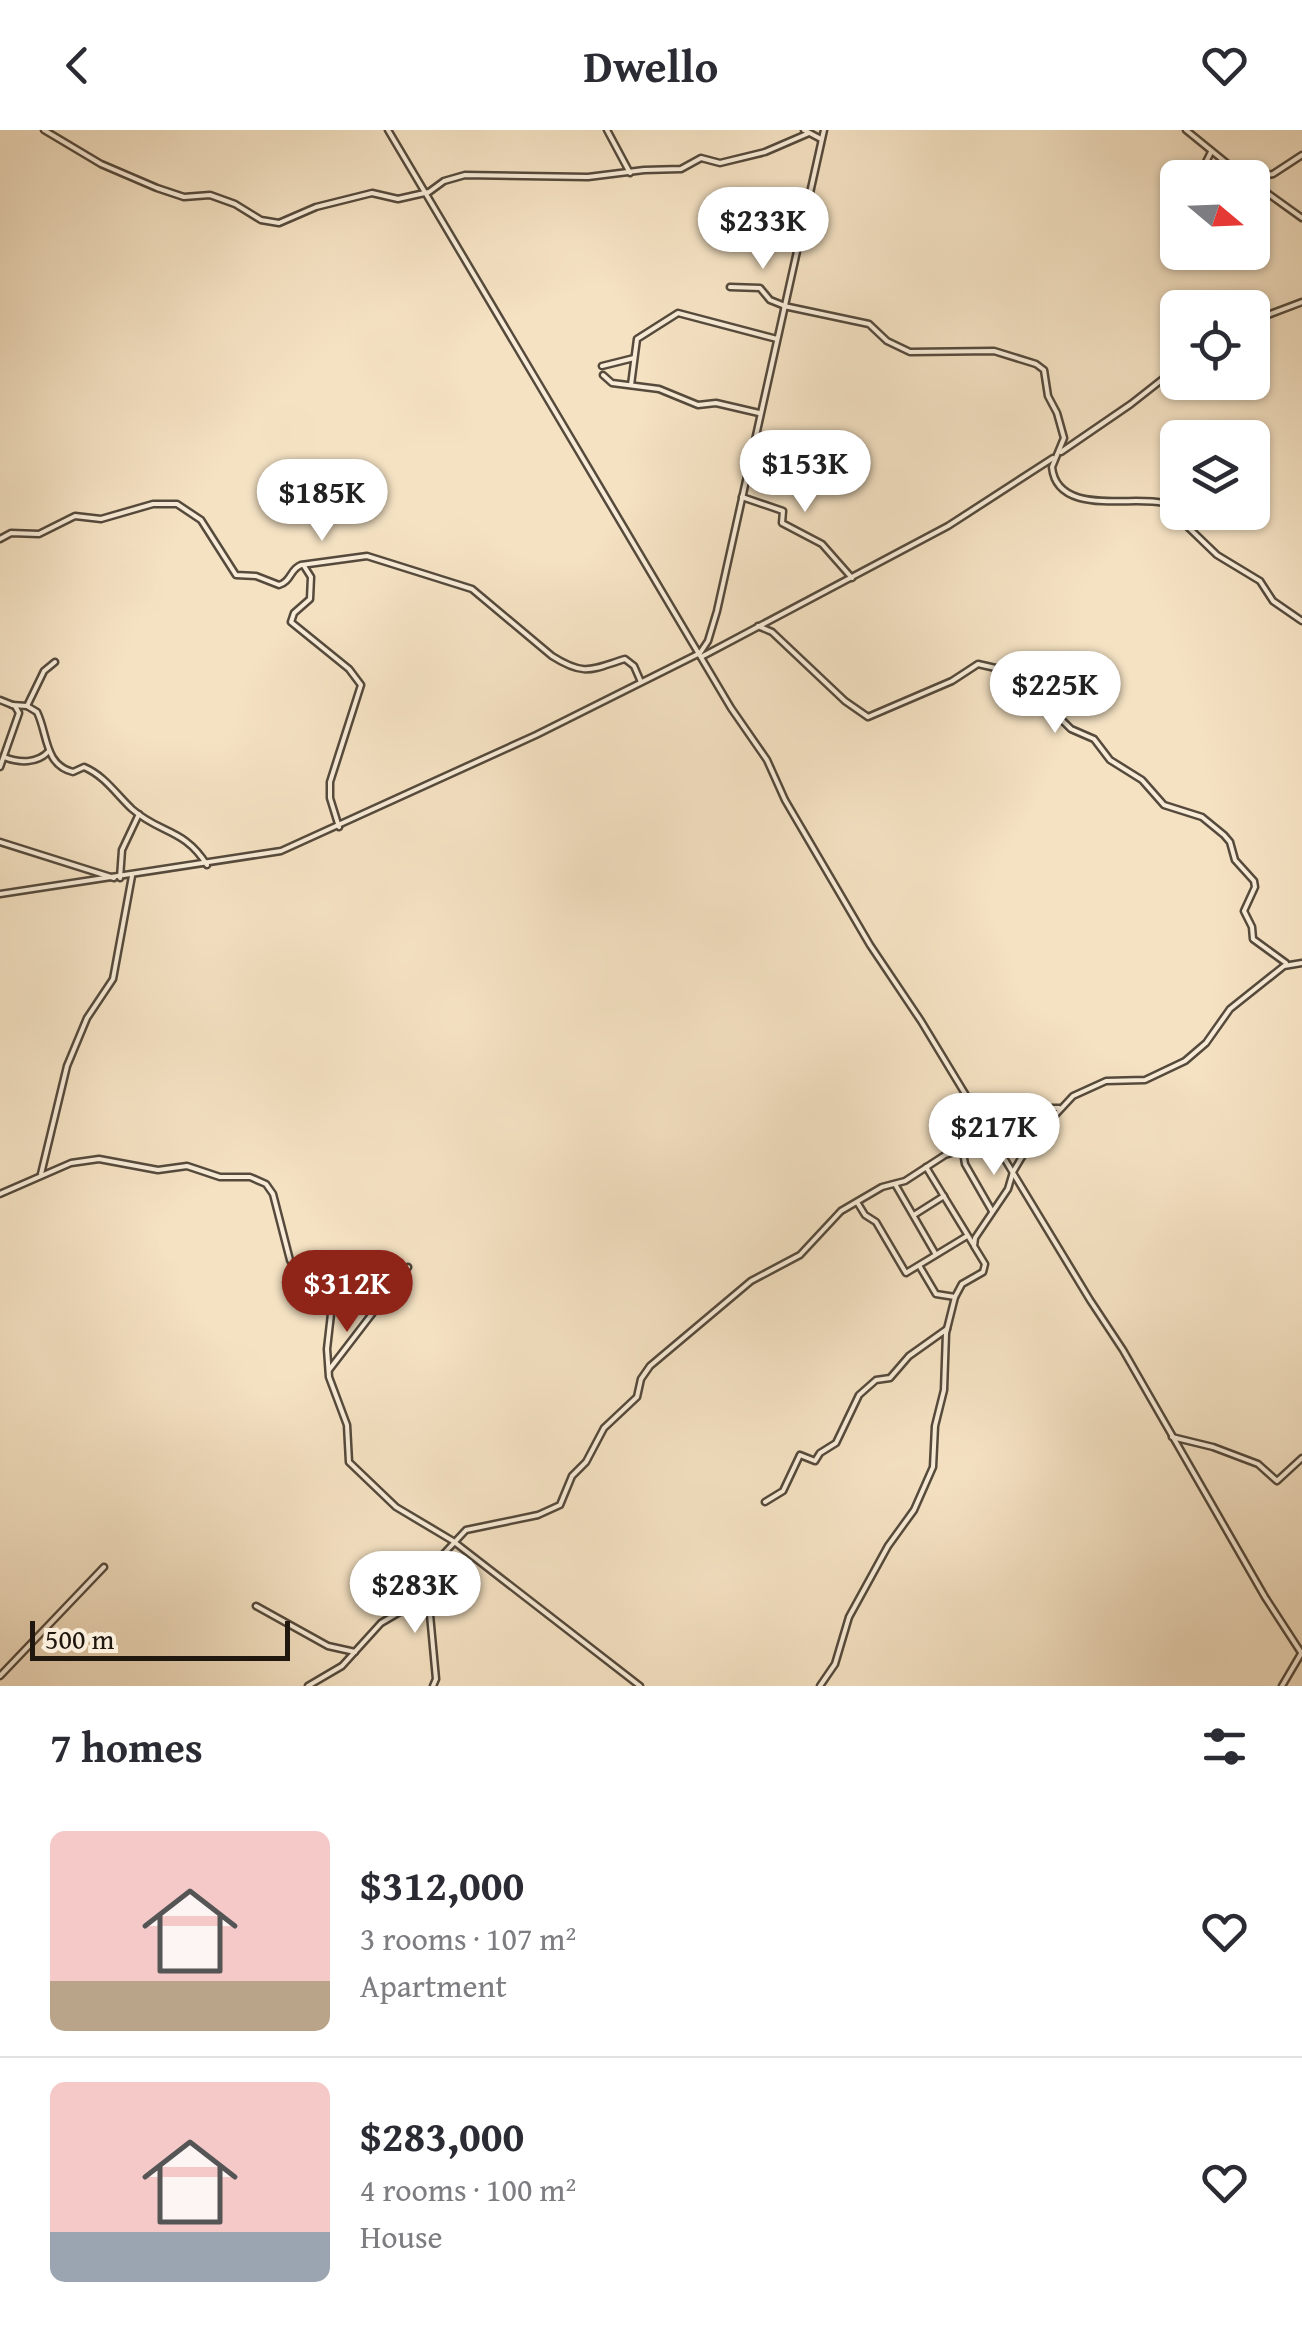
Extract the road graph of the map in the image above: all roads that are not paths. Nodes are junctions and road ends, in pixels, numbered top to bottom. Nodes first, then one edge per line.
1 (44, 130) edge
2 (388, 130) edge
3 (607, 130) edge
4 (824, 130) edge
5 (1186, 130) edge
6 (806, 132) edge
7 (822, 140) junction
8 (1211, 152) junction
9 (1302, 156) edge
10 (1207, 160) edge
11 (1221, 160) edge
12 (630, 172) junction
13 (1270, 175) edge
14 (425, 192) junction
15 (1270, 194) edge
16 (1302, 218) edge
17 (730, 286) dead end
18 (1302, 302) edge
19 (784, 306) junction
20 (1270, 314) edge
21 (777, 338) junction
22 (634, 358) junction
23 (602, 366) dead end
24 (602, 376) dead end
25 (1160, 381) edge
26 (632, 385) junction
27 (760, 414) junction
28 (1055, 456) junction
29 (742, 498) junction
30 (0, 539) edge
31 (301, 565) junction
32 (852, 578) junction
33 (1302, 621) edge
34 (758, 626) junction
35 (701, 654) junction
36 (56, 662) dead end
37 (641, 682) junction
38 (0, 700) edge
39 (12, 705) junction
40 (27, 706) junction
41 (49, 751) junction
42 (4, 756) junction
43 (43, 756) junction
44 (53, 760) junction
45 (0, 767) edge
46 (139, 814) junction
47 (339, 827) junction
48 (0, 842) edge
49 (207, 864) junction
50 (132, 876) junction
51 (117, 878) junction
52 (0, 894) edge
53 (1302, 963) edge
54 (1289, 964) junction
55 (1059, 1108) junction
56 (960, 1128) dead end
57 (990, 1131) junction
58 (962, 1150) junction
59 (926, 1167) junction
60 (1013, 1172) junction
61 (41, 1176) junction
62 (895, 1184) junction
63 (0, 1194) edge
64 (944, 1196) junction
65 (857, 1202) junction
66 (992, 1211) junction
67 (912, 1216) junction
68 (967, 1236) junction
69 (974, 1246) junction
70 (936, 1255) junction
71 (920, 1266) junction
72 (408, 1267) dead end
73 (955, 1296) junction
74 (947, 1329) junction
75 (329, 1370) junction
76 (1172, 1437) junction
77 (1302, 1458) edge
78 (765, 1502) dead end
79 (453, 1541) junction
80 (104, 1566) dead end
81 (424, 1588) junction
82 (256, 1606) dead end
83 (356, 1652) junction
84 (1302, 1653) edge
85 (0, 1676) edge
86 (308, 1686) edge
87 (433, 1686) edge
88 (640, 1686) edge
89 (820, 1686) edge
90 (1282, 1686) edge

1 - 14 street
2 - 14 street
3 - 12 street
4 - 7 street
5 - 8 street
6 - 7 street
6 - 12 street
7 - 19 street
8 - 10 street
8 - 11 street
9 - 13 street
12 - 14 street
14 - 35 street
15 - 16 street
17 - 19 street
18 - 20 street
19 - 21 street
19 - 28 street
21 - 22 street
21 - 27 street
22 - 23 street
22 - 26 street
24 - 26 street
25 - 28 street
26 - 27 street
27 - 29 street
28 - 32 street
28 - 33 street
29 - 32 street
29 - 35 street
30 - 31 street
31 - 37 street
31 - 47 street
32 - 34 street
34 - 35 street
34 - 54 street
35 - 37 street
35 - 57 street
36 - 40 street
37 - 47 street
38 - 39 street
39 - 40 street
39 - 42 street
40 - 41 street
41 - 43 street
41 - 44 street
42 - 43 street
42 - 45 street
43 - 44 street
44 - 46 street
46 - 49 street
46 - 51 street
47 - 49 street
48 - 51 street
49 - 50 street
50 - 51 street
50 - 61 street
51 - 52 street
53 - 54 street
54 - 55 street
55 - 57 street
55 - 60 street
56 - 58 street
57 - 58 street
57 - 60 street
58 - 59 street
58 - 66 street
59 - 62 street
59 - 64 street
60 - 66 street
60 - 76 street
61 - 63 street
61 - 75 street
62 - 65 street
62 - 67 street
64 - 67 street
64 - 68 street
65 - 71 street
65 - 79 street
66 - 69 street
67 - 70 street
68 - 69 street
68 - 70 street
69 - 73 street
70 - 71 street
71 - 73 street
72 - 75 street
73 - 74 street
74 - 78 street
74 - 89 street
75 - 79 street
76 - 77 street
76 - 84 street
79 - 81 street
79 - 88 street
80 - 85 street
81 - 83 street
81 - 87 street
82 - 83 street
83 - 86 street
84 - 90 street

